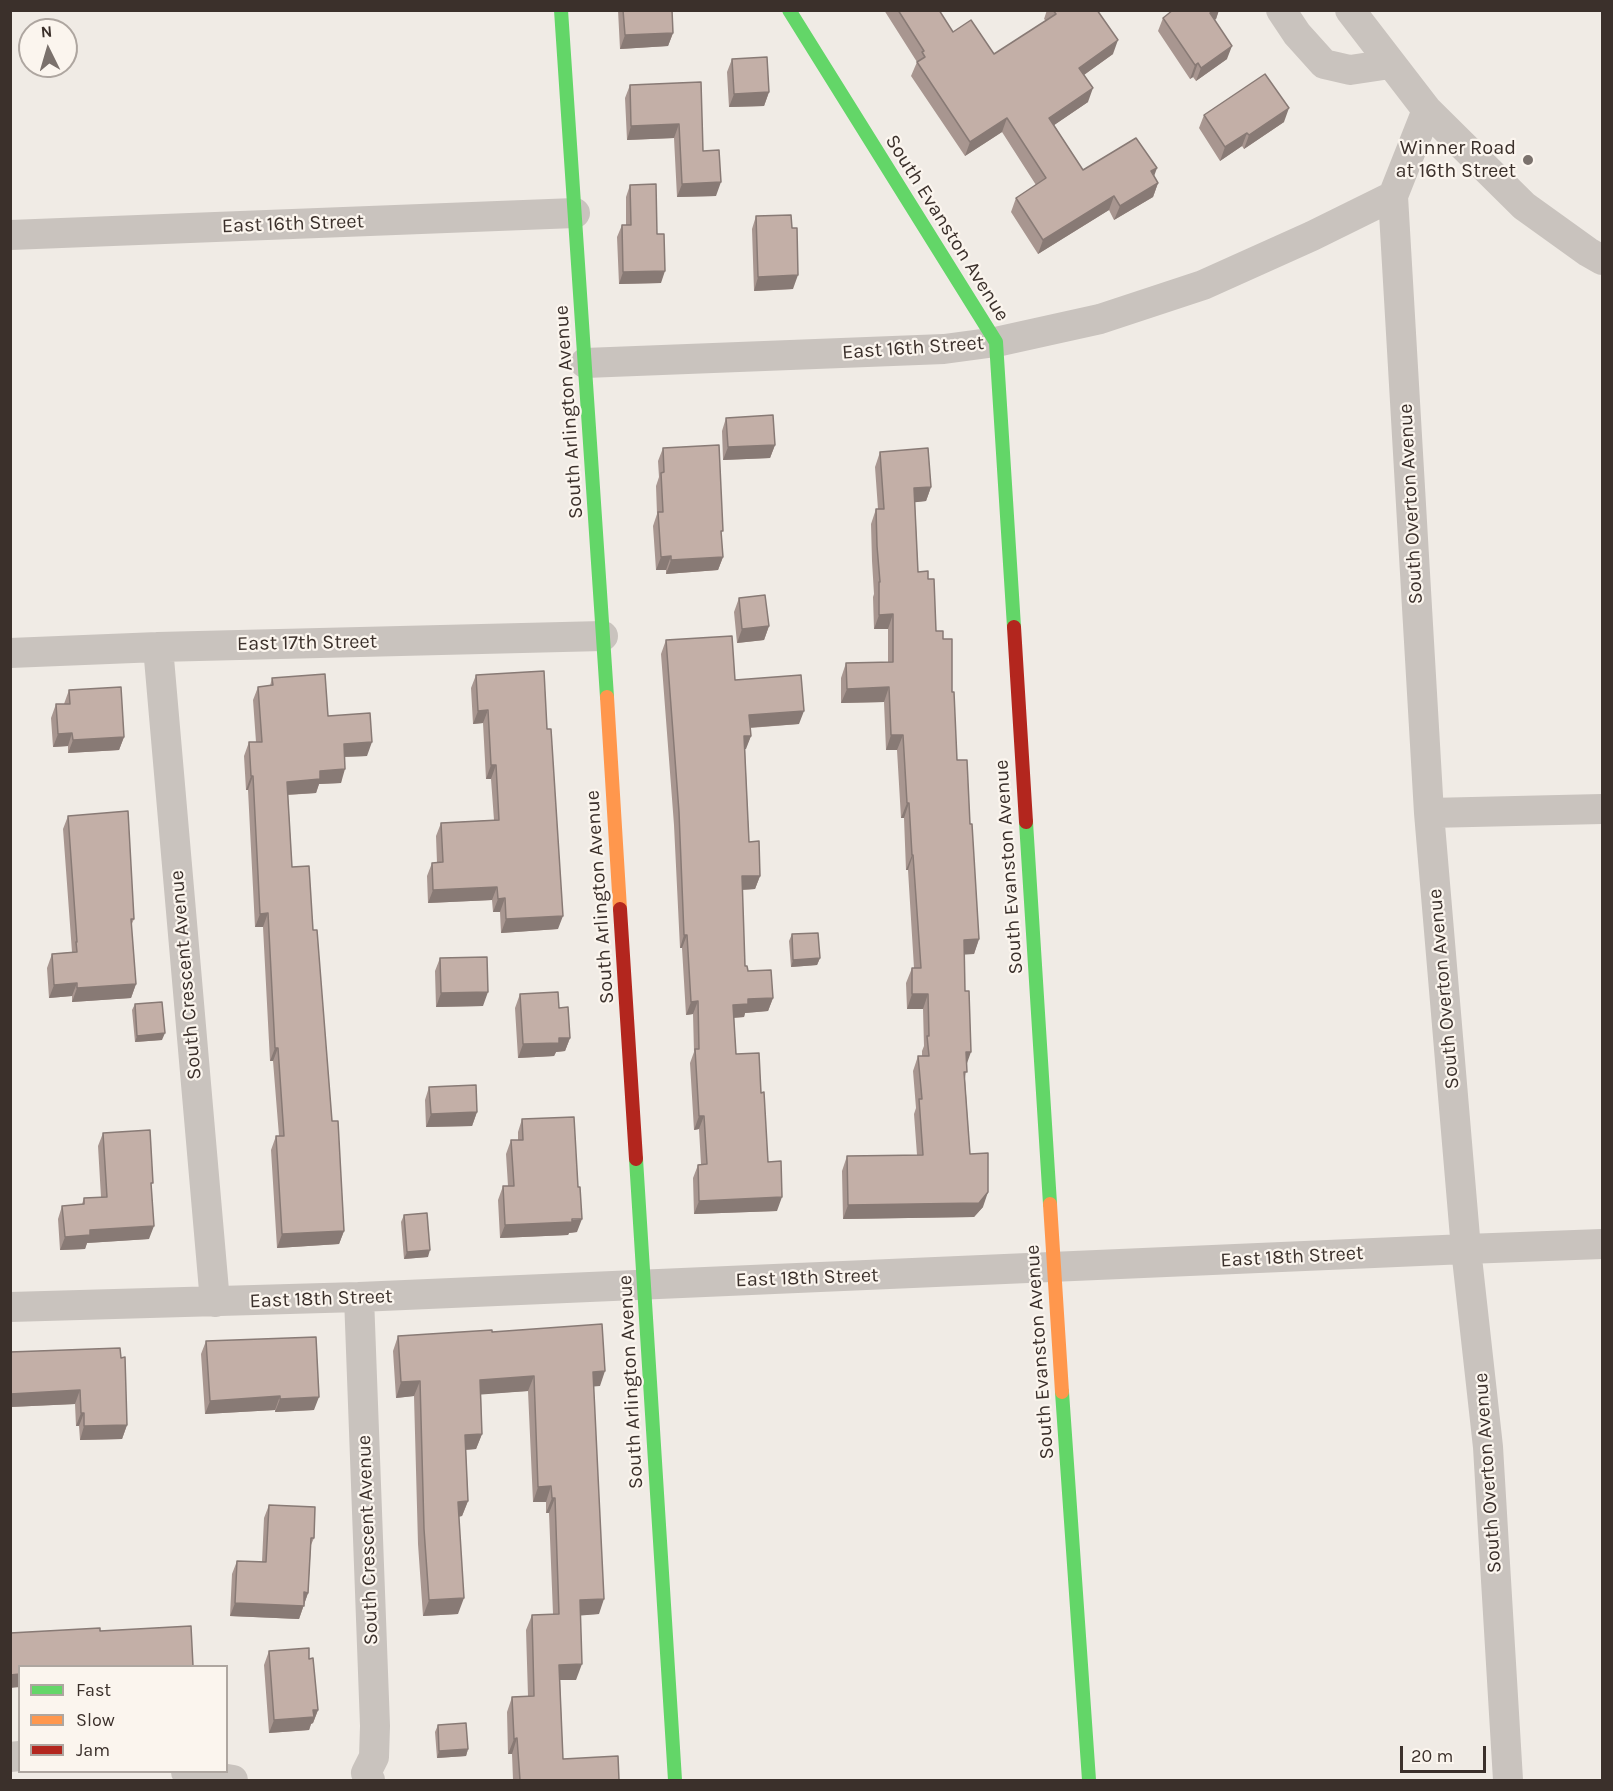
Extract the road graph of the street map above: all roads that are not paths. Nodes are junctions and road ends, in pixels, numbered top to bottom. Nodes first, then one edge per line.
1 (561, 10) edge
2 (789, 10) edge
3 (1281, 10) edge
4 (1350, 10) edge
5 (1390, 64) junction
6 (1427, 110) junction
7 (1392, 196) junction
8 (575, 213) junction
9 (10, 235) edge
10 (1602, 260) edge
11 (996, 342) junction
12 (585, 363) junction
13 (603, 636) junction
14 (158, 647) junction
15 (10, 653) edge
16 (1602, 809) edge
17 (1429, 813) junction
18 (1602, 1244) edge
19 (1467, 1249) junction
20 (1054, 1268) junction
21 (645, 1285) junction
22 (359, 1297) junction
23 (214, 1302) junction
24 (10, 1307) edge
25 (192, 1773) edge
26 (362, 1778) edge
27 (233, 1780) edge
28 (675, 1780) edge
29 (1089, 1780) edge
30 (1508, 1780) edge

1 - 8 street, South Arlington Avenue
2 - 11 street, South Evanston Avenue
3 - 5 street
4 - 5 street
5 - 6 street
6 - 7 street
6 - 10 street
7 - 11 street, East 16th Street
7 - 17 street, South Overton Avenue
8 - 9 street, East 16th Street
8 - 12 street, South Arlington Avenue
11 - 12 street, East 16th Street
11 - 20 street, South Evanston Avenue
12 - 13 street, South Arlington Avenue
13 - 14 street, East 17th Street
13 - 21 street, South Arlington Avenue
14 - 15 street, East 17th Street
14 - 23 street, South Crescent Avenue
16 - 17 street
17 - 19 street, South Overton Avenue
18 - 19 street, East 18th Street
19 - 20 street, East 18th Street
19 - 30 street, South Overton Avenue
20 - 21 street, East 18th Street
20 - 29 street, South Evanston Avenue
21 - 22 street, East 18th Street
21 - 28 street, South Arlington Avenue
22 - 23 street, East 18th Street
22 - 26 street, South Crescent Avenue
23 - 24 street, East 18th Street
25 - 27 street

